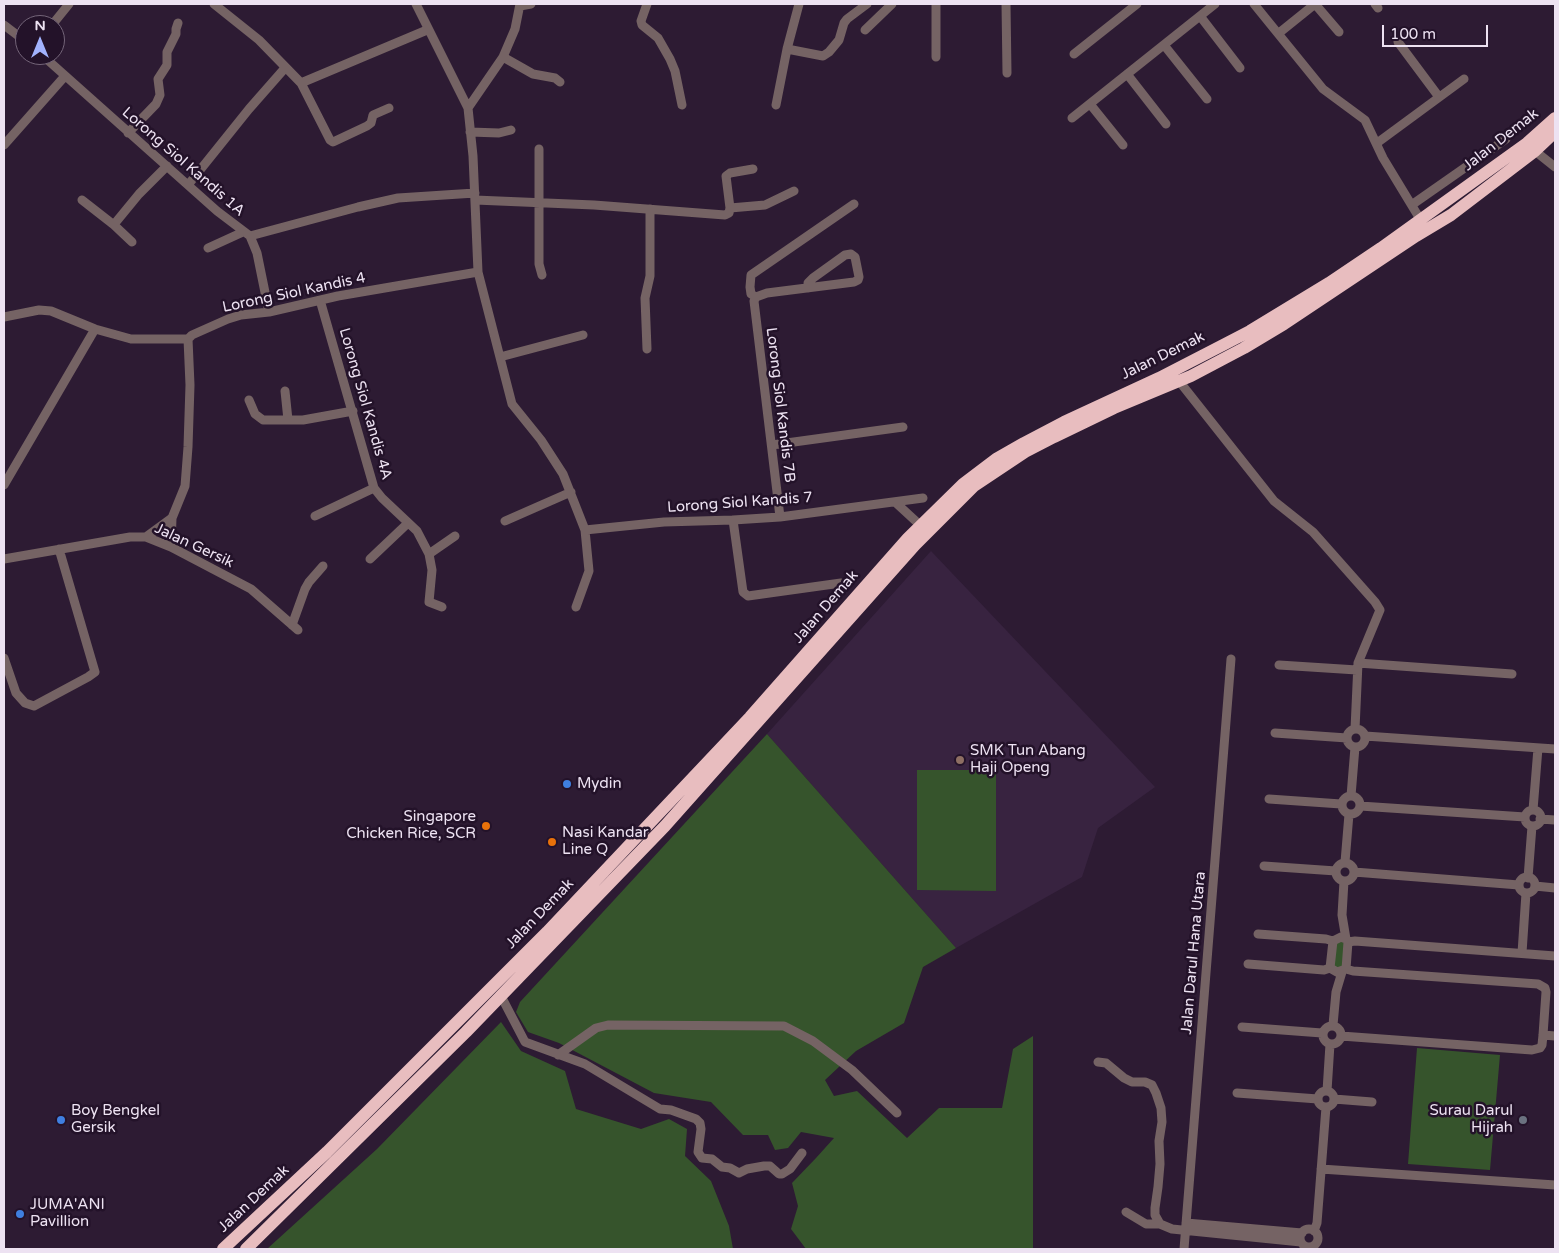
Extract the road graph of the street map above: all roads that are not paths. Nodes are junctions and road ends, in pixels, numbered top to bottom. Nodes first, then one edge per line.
1 (70, 4) edge
2 (214, 4) edge
3 (416, 4) edge
4 (531, 4) edge
5 (647, 4) edge
6 (799, 4) edge
7 (867, 4) edge
8 (892, 4) edge
9 (936, 4) edge
10 (1006, 4) edge
11 (1137, 4) edge
12 (1215, 4) edge
13 (1254, 4) edge
14 (1315, 4) edge
15 (520, 5) edge
16 (61, 15) edge
17 (1200, 16) junction
18 (178, 23) dead end
19 (4, 25) edge
20 (428, 30) junction
21 (865, 30) dead end
22 (1339, 32) dead end
23 (15, 33) edge
24 (1279, 33) junction
25 (1398, 42) dead end
26 (1164, 45) junction
27 (787, 49) junction
28 (1074, 54) dead end
29 (503, 56) junction
30 (936, 57) dead end
31 (53, 65) edge
32 (285, 68) junction
33 (1240, 68) dead end
34 (1008, 73) dead end
35 (1127, 74) junction
36 (65, 76) junction
37 (1464, 79) dead end
38 (560, 82) dead end
39 (301, 83) junction
40 (1439, 97) junction
41 (1207, 99) dead end
42 (776, 104) dead end
43 (1090, 104) junction
44 (682, 106) dead end
45 (389, 108) dead end
46 (468, 108) junction
47 (1072, 118) dead end
48 (1555, 118) edge
49 (1166, 124) dead end
50 (511, 130) dead end
51 (470, 132) junction
52 (1555, 132) edge
53 (128, 133) junction
54 (1506, 139) dead end
55 (1377, 143) junction
56 (4, 145) edge
57 (1123, 145) dead end
58 (539, 149) dead end
59 (1535, 151) junction
60 (167, 166) junction
61 (1555, 168) edge
62 (753, 169) dead end
63 (188, 185) junction
64 (794, 191) dead end
65 (475, 197) junction
66 (82, 200) dead end
67 (539, 203) junction
68 (854, 204) dead end
69 (1412, 204) junction
70 (730, 208) junction
71 (650, 209) junction
72 (1420, 219) junction
73 (114, 225) junction
74 (246, 234) junction
75 (132, 242) dead end
76 (208, 248) dead end
77 (478, 272) junction
78 (542, 275) dead end
79 (808, 288) junction
80 (756, 297) junction
81 (320, 300) junction
82 (269, 312) junction
83 (4, 317) edge
84 (95, 329) junction
85 (583, 335) dead end
86 (188, 339) junction
87 (647, 349) dead end
88 (500, 357) junction
89 (1179, 381) junction
90 (285, 391) dead end
91 (249, 400) dead end
92 (353, 411) junction
93 (288, 420) junction
94 (903, 427) dead end
95 (772, 445) junction
96 (5, 480) edge
97 (374, 488) junction
98 (571, 492) junction
99 (923, 498) dead end
100 (895, 502) junction
101 (315, 516) dead end
102 (780, 517) junction
103 (172, 518) junction
104 (733, 520) junction
105 (505, 521) dead end
106 (408, 523) junction
107 (920, 525) junction
108 (586, 530) junction
109 (455, 536) dead end
110 (146, 537) junction
111 (171, 547) junction
112 (59, 550) junction
113 (429, 554) junction
114 (4, 559) edge
115 (370, 559) dead end
116 (323, 566) dead end
117 (841, 583) dead end
118 (442, 607) dead end
119 (576, 607) dead end
120 (4, 658) edge
121 (1231, 659) dead end
122 (1279, 665) dead end
123 (1358, 667) junction
124 (1512, 674) dead end
125 (1355, 729) junction
126 (1275, 733) dead end
127 (1365, 736) junction
128 (1347, 738) junction
129 (1355, 747) junction
130 (1538, 748) junction
131 (1555, 749) edge
132 (1351, 796) junction
133 (1270, 799) dead end
134 (1342, 804) junction
135 (1360, 806) junction
136 (1533, 810) junction
137 (1349, 814) junction
138 (1525, 817) junction
139 (1540, 819) junction
140 (1555, 820) edge
141 (1532, 826) junction
142 (1345, 862) junction
143 (1264, 866) dead end
144 (1336, 871) junction
145 (1354, 872) junction
146 (1528, 878) junction
147 (1344, 881) junction
148 (1519, 885) junction
149 (1535, 886) junction
150 (1555, 888) edge
151 (1526, 893) junction
152 (1342, 915) junction
153 (1258, 934) dead end
154 (1334, 940) junction
155 (1347, 940) junction
156 (1522, 953) junction
157 (1555, 956) edge
158 (1248, 964) dead end
159 (1338, 970) junction
160 (501, 996) junction
161 (1333, 1025) junction
162 (1242, 1027) dead end
163 (1322, 1033) junction
164 (1543, 1035) junction
165 (1341, 1036) junction
166 (1555, 1036) edge
167 (1330, 1044) junction
168 (558, 1055) junction
169 (1098, 1062) dead end
170 (1327, 1091) junction
171 (1237, 1093) dead end
172 (1318, 1099) junction
173 (1334, 1099) junction
174 (1372, 1102) dead end
175 (1326, 1107) junction
176 (897, 1113) dead end
177 (802, 1153) dead end
178 (1321, 1169) junction
179 (1555, 1185) edge
180 (1126, 1212) dead end
181 (1160, 1224) junction
182 (1186, 1227) junction
183 (1314, 1230) junction
184 (1302, 1238) junction
185 (1313, 1248) edge
186 (223, 1249) edge
187 (246, 1249) edge
188 (1184, 1249) edge

1 - 16 street
2 - 32 street
3 - 20 street
4 - 15 street
5 - 44 street
6 - 27 street
7 - 27 street
8 - 21 street
9 - 30 street
10 - 34 street
11 - 28 street
12 - 17 street
13 - 24 street
14 - 22 street
14 - 24 street
15 - 29 street
17 - 26 street
17 - 33 street
18 - 53 street
19 - 23 street
20 - 39 street
20 - 46 street
24 - 55 street
25 - 40 street
26 - 35 street
26 - 41 street
27 - 42 street
29 - 38 street
29 - 46 street
31 - 36 street, Lorong Siol Kandis 1A
32 - 39 street
32 - 63 street
35 - 43 street
35 - 49 street
36 - 53 street, Lorong Siol Kandis 1A
36 - 56 street
37 - 40 street
39 - 45 street
40 - 55 street
43 - 47 street
43 - 57 street
46 - 51 street
48 - 72 highway, Jalan Demak
50 - 51 street
51 - 65 street
52 - 59 highway, Jalan Demak
53 - 60 street, Lorong Siol Kandis 1A
54 - 69 street
55 - 69 street
58 - 67 street
59 - 61 street
59 - 89 highway, Jalan Demak
60 - 63 street, Lorong Siol Kandis 1A
60 - 73 street
62 - 70 street
63 - 74 street, Lorong Siol Kandis 1A
64 - 70 street
65 - 67 street
65 - 74 street
65 - 77 street
66 - 73 street
67 - 71 street
67 - 78 street
68 - 80 street, Lorong Siol Kandis 7B
69 - 72 street
70 - 71 street
71 - 87 street
72 - 107 highway, Jalan Demak
73 - 75 street
74 - 76 street
74 - 82 street, Lorong Siol Kandis 1A
77 - 81 street, Lorong Siol Kandis 4
77 - 88 street
79 - 79 street
79 - 80 street
80 - 95 street, Lorong Siol Kandis 7B
81 - 82 street, Lorong Siol Kandis 4
81 - 92 street, Lorong Siol Kandis 4A
82 - 86 street, Lorong Siol Kandis 4
83 - 84 street, Lorong Siol Kandis 4
84 - 86 street, Lorong Siol Kandis 4
84 - 96 street
85 - 88 street
86 - 103 street
88 - 98 street
89 - 123 street
89 - 160 highway, Jalan Demak
90 - 93 street
91 - 93 street
92 - 93 street
92 - 97 street, Lorong Siol Kandis 4A
94 - 95 street
95 - 102 street, Lorong Siol Kandis 7B
97 - 101 street
97 - 106 street, Lorong Siol Kandis 4A
98 - 105 street
98 - 108 street
99 - 100 street, Lorong Siol Kandis 7
100 - 102 street, Lorong Siol Kandis 7
100 - 107 street
102 - 104 street, Lorong Siol Kandis 7
103 - 110 street
103 - 111 street
104 - 108 street, Lorong Siol Kandis 7
104 - 117 street
106 - 113 street, Lorong Siol Kandis 4A
106 - 115 street
107 - 186 highway, Jalan Demak
108 - 119 street
109 - 113 street
110 - 111 street, Jalan Gersik
110 - 112 street, Jalan Gersik
111 - 116 street, Jalan Gersik
112 - 114 street, Jalan Gersik
112 - 120 street
113 - 118 street, Lorong Siol Kandis 4A
121 - 182 street, Jalan Darul Hana Utara
122 - 123 street
123 - 124 street
123 - 125 street
125 - 127 street
125 - 128 street
126 - 128 street
127 - 129 street
127 - 130 street
128 - 129 street
129 - 132 street
130 - 131 street
130 - 136 street
132 - 134 street
132 - 135 street
133 - 134 street
134 - 137 street
135 - 137 street
135 - 138 street
136 - 138 street
136 - 139 street
137 - 142 street
138 - 141 street
139 - 140 street
139 - 141 street
141 - 146 street
142 - 144 street
142 - 145 street
143 - 144 street
144 - 147 street
145 - 147 street
145 - 148 street
146 - 148 street
146 - 149 street
147 - 152 street
148 - 151 street
149 - 150 street
149 - 151 street
151 - 156 street
152 - 154 street
152 - 155 street
153 - 154 street
154 - 155 street
154 - 159 street
155 - 156 street
155 - 159 street
156 - 157 street
158 - 159 street
159 - 161 street
159 - 164 street
160 - 168 street
160 - 187 highway, Jalan Demak
161 - 163 street
161 - 165 street
162 - 163 street
163 - 167 street
164 - 165 street
164 - 166 street
165 - 167 street
167 - 170 street
168 - 176 street
168 - 177 street
169 - 181 street
170 - 172 street
170 - 173 street
171 - 172 street
172 - 175 street
173 - 174 street
173 - 175 street
175 - 178 street
178 - 179 street
178 - 183 street
180 - 181 street
181 - 182 street
182 - 184 street
182 - 188 street, Jalan Darul Hana Utara
183 - 184 street
183 - 185 street
184 - 185 street

